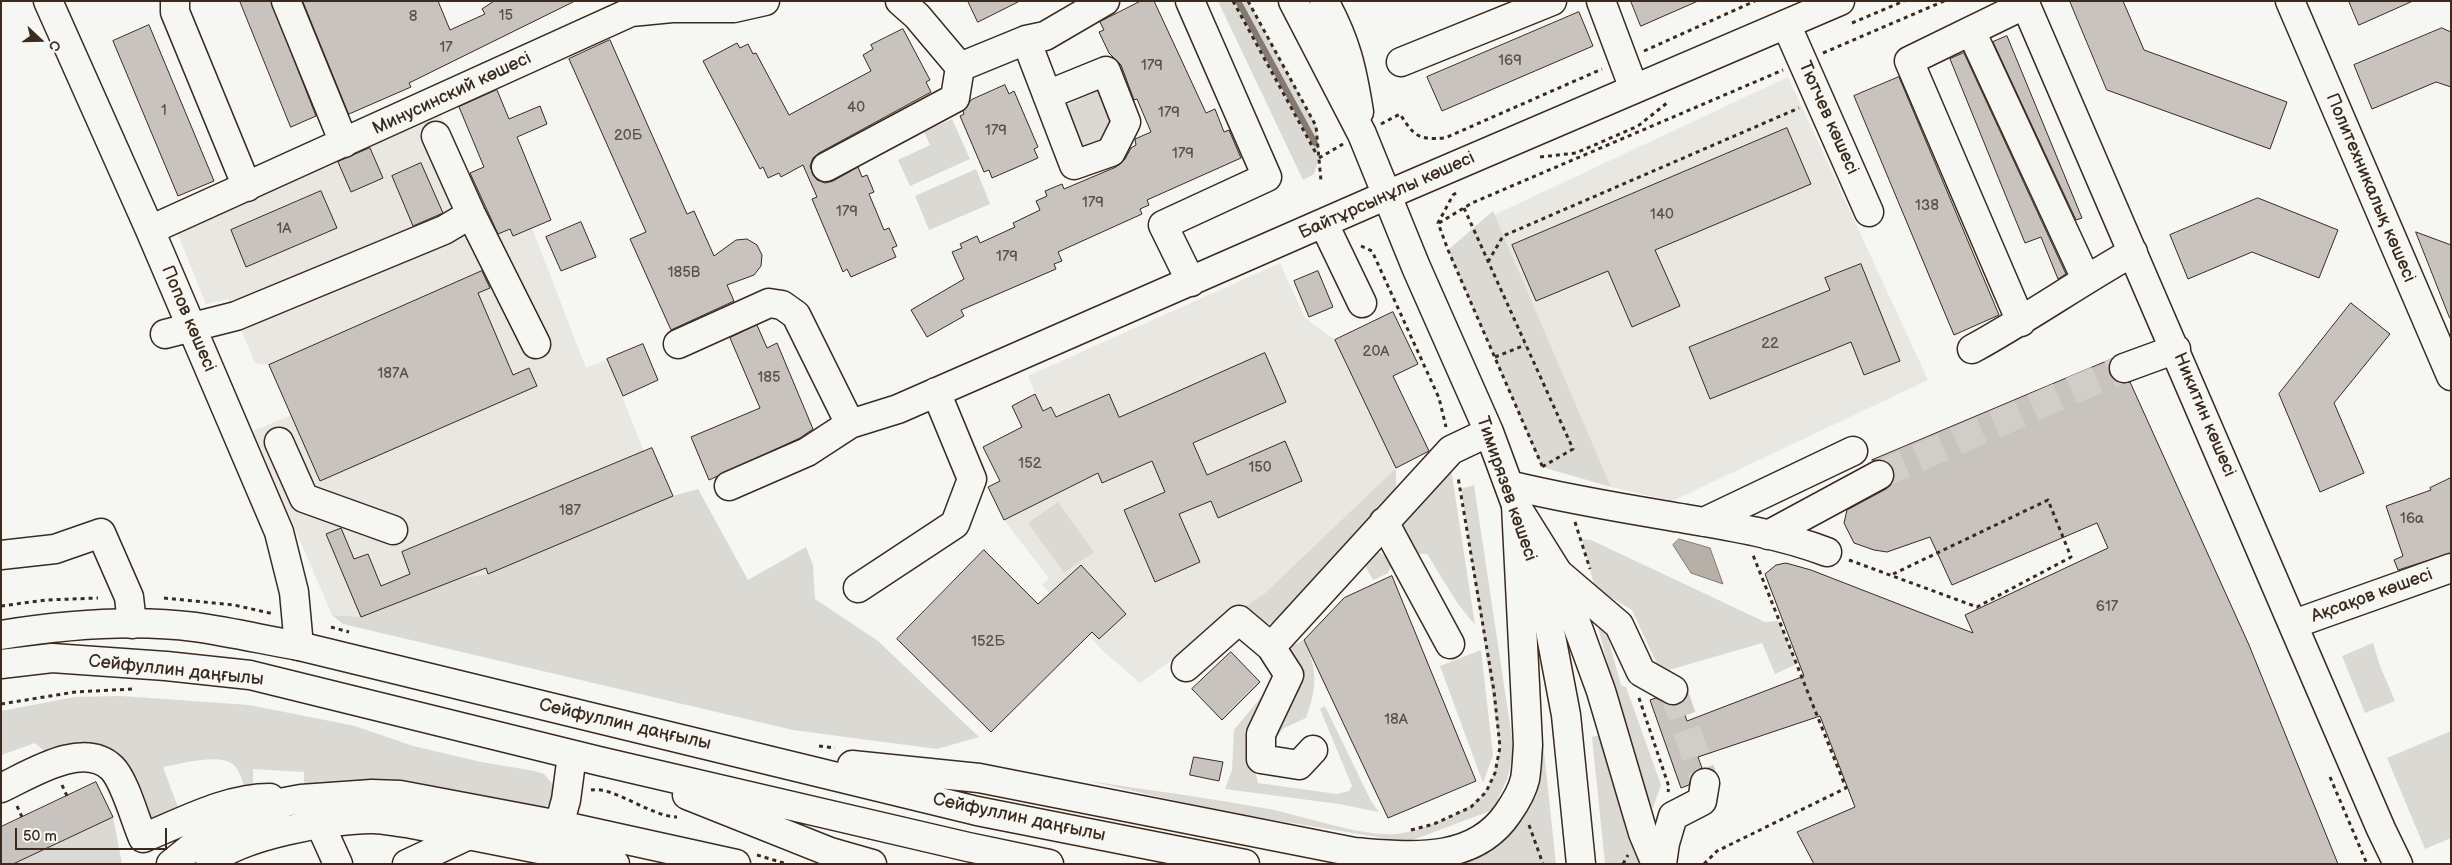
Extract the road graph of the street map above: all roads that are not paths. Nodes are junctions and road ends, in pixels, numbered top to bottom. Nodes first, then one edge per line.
1 (48, 1) edge
2 (175, 1) edge
3 (286, 1) edge
4 (765, 1) edge
5 (900, 1) edge
6 (1105, 1) edge
7 (1190, 1) edge
8 (1293, 1) edge
9 (1324, 1) edge
10 (1552, 1) edge
11 (1601, 1) edge
12 (2290, 1) edge
13 (2025, 3) edge
14 (733, 5) edge
15 (1083, 8) edge
16 (1834, 9) edge
17 (1786, 24) junction
18 (1971, 31) junction
19 (1026, 40) junction
20 (1401, 62) dead end
21 (960, 67) junction
22 (1634, 89) junction
23 (1047, 95) dead end
24 (1362, 134) junction
25 (436, 136) dead end
26 (344, 143) junction
27 (826, 167) dead end
28 (247, 187) junction
29 (1387, 195) junction
30 (1869, 212) dead end
31 (471, 214) junction
32 (1324, 224) junction
33 (150, 230) junction
34 (2133, 252) junction
35 (2086, 279) junction
36 (1191, 282) junction
37 (1362, 303) dead end
38 (2021, 322) junction
39 (192, 327) junction
40 (164, 334) dead end
41 (536, 344) dead end
42 (678, 344) dead end
43 (1972, 349) dead end
44 (2176, 349) junction
45 (2124, 368) tunnel mouth
46 (2451, 376) edge
47 (936, 392) junction
48 (850, 424) junction
49 (1489, 432) junction
50 (279, 442) dead end
51 (1853, 451) dead end
52 (292, 468) junction
53 (1879, 476) tunnel mouth
54 (729, 486) dead end
55 (260, 487) junction
56 (1512, 495) junction
57 (1384, 522) junction
58 (1704, 522) junction
59 (393, 530) dead end
60 (1759, 542) junction
61 (1827, 552) road end
62 (1, 555) edge
63 (2451, 568) edge
64 (1558, 573) junction
65 (858, 588) dead end
66 (132, 624) junction
67 (2294, 624) junction
68 (298, 633) junction
69 (1, 635) edge
70 (1450, 644) dead end
71 (1271, 647) junction
72 (52, 658) junction
73 (1, 664) edge
74 (1186, 667) dead end
75 (1, 678) edge
76 (1664, 694) tunnel mouth
77 (1313, 750) dead end
78 (572, 754) junction
79 (752, 755) junction
80 (599, 761) junction
81 (1, 788) edge
82 (1699, 791) dead end
83 (292, 800) junction
84 (562, 813) junction
85 (495, 814) junction
86 (320, 824) junction
87 (2381, 829) junction
88 (470, 835) junction
89 (171, 864) edge
90 (210, 864) edge
91 (338, 864) edge
92 (406, 864) edge
93 (616, 864) edge
94 (736, 864) edge
95 (872, 864) edge
96 (1049, 864) edge
97 (1245, 864) edge
98 (1580, 864) edge
99 (1656, 864) edge
100 (1662, 864) edge
101 (2386, 864) edge
102 (2398, 864) edge

1 - 33 street, Попов көшесі
2 - 28 street
3 - 26 street
4 - 14 street, Минусинский көшесі
5 - 21 street
6 - 15 street
7 - 36 street
8 - 24 street, Тимирязев көшесі
9 - 24 street, Тимирязев көшесі
10 - 20 street
11 - 22 street
12 - 46 street, Политехникалық көшесі
13 - 18 street
13 - 34 street, Никитин көшесі
14 - 26 street, Минусинский көшесі
15 - 19 street
16 - 17 street, Байтұрсынұлы көшесі
17 - 22 street, Байтұрсынұлы көшесі
17 - 30 street, Тютчев көшесі
18 - 35 street
18 - 38 street
19 - 21 street
19 - 23 street
21 - 27 street
22 - 29 street, Байтұрсынұлы көшесі
24 - 29 street, Тимирязев көшесі
25 - 31 street
26 - 28 street, Минусинский көшесі
28 - 33 street, Минусинский көшесі
29 - 32 street, Байтұрсынұлы көшесі
29 - 49 street, Тимирязев көшесі
31 - 39 street
31 - 41 street
32 - 36 street, Байтұрсынұлы көшесі
32 - 37 street
33 - 39 street, Попов көшесі
34 - 35 street
34 - 44 street, Никитин көшесі
35 - 38 street
36 - 47 street, Байтұрсынұлы көшесі
38 - 43 street
39 - 40 street
39 - 55 street, Попов көшесі
42 - 48 street
44 - 45 street
44 - 67 street, Никитин көшесі
47 - 48 street, Байтұрсынұлы көшесі
47 - 65 street
48 - 54 street, Байтұрсынұлы көшесі
49 - 56 street, Тимирязев көшесі
49 - 57 street
50 - 52 street
51 - 58 street
52 - 55 street
52 - 59 street
53 - 60 street
55 - 68 street, Попов көшесі
56 - 58 street
56 - 64 street
56 - 79 street
56 - 98 street, Тимирязев көшесі
57 - 70 street
57 - 71 street
58 - 60 street
60 - 61 street
62 - 66 street
63 - 67 street, Ақсақов көшесі
64 - 76 street
64 - 99 street
66 - 68 street, Сейфуллин даңғылы
66 - 69 street, Сейфуллин даңғылы
67 - 87 street, Никитин көшесі
68 - 79 street, Сейфуллин даңғылы
71 - 74 street
71 - 77 street
72 - 73 street, Сейфуллин даңғылы
72 - 75 street
72 - 78 street, Сейфуллин даңғылы
78 - 80 street, Сейфуллин даңғылы
78 - 84 street
79 - 97 street, Сейфуллин даңғылы
80 - 95 street
80 - 96 street, Сейфуллин даңғылы
81 - 83 street
82 - 100 street
83 - 85 street
83 - 89 street
84 - 85 street
84 - 94 street
85 - 88 street
86 - 88 street
86 - 90 street
86 - 91 street
87 - 101 street
87 - 102 street
88 - 92 street
88 - 93 street

